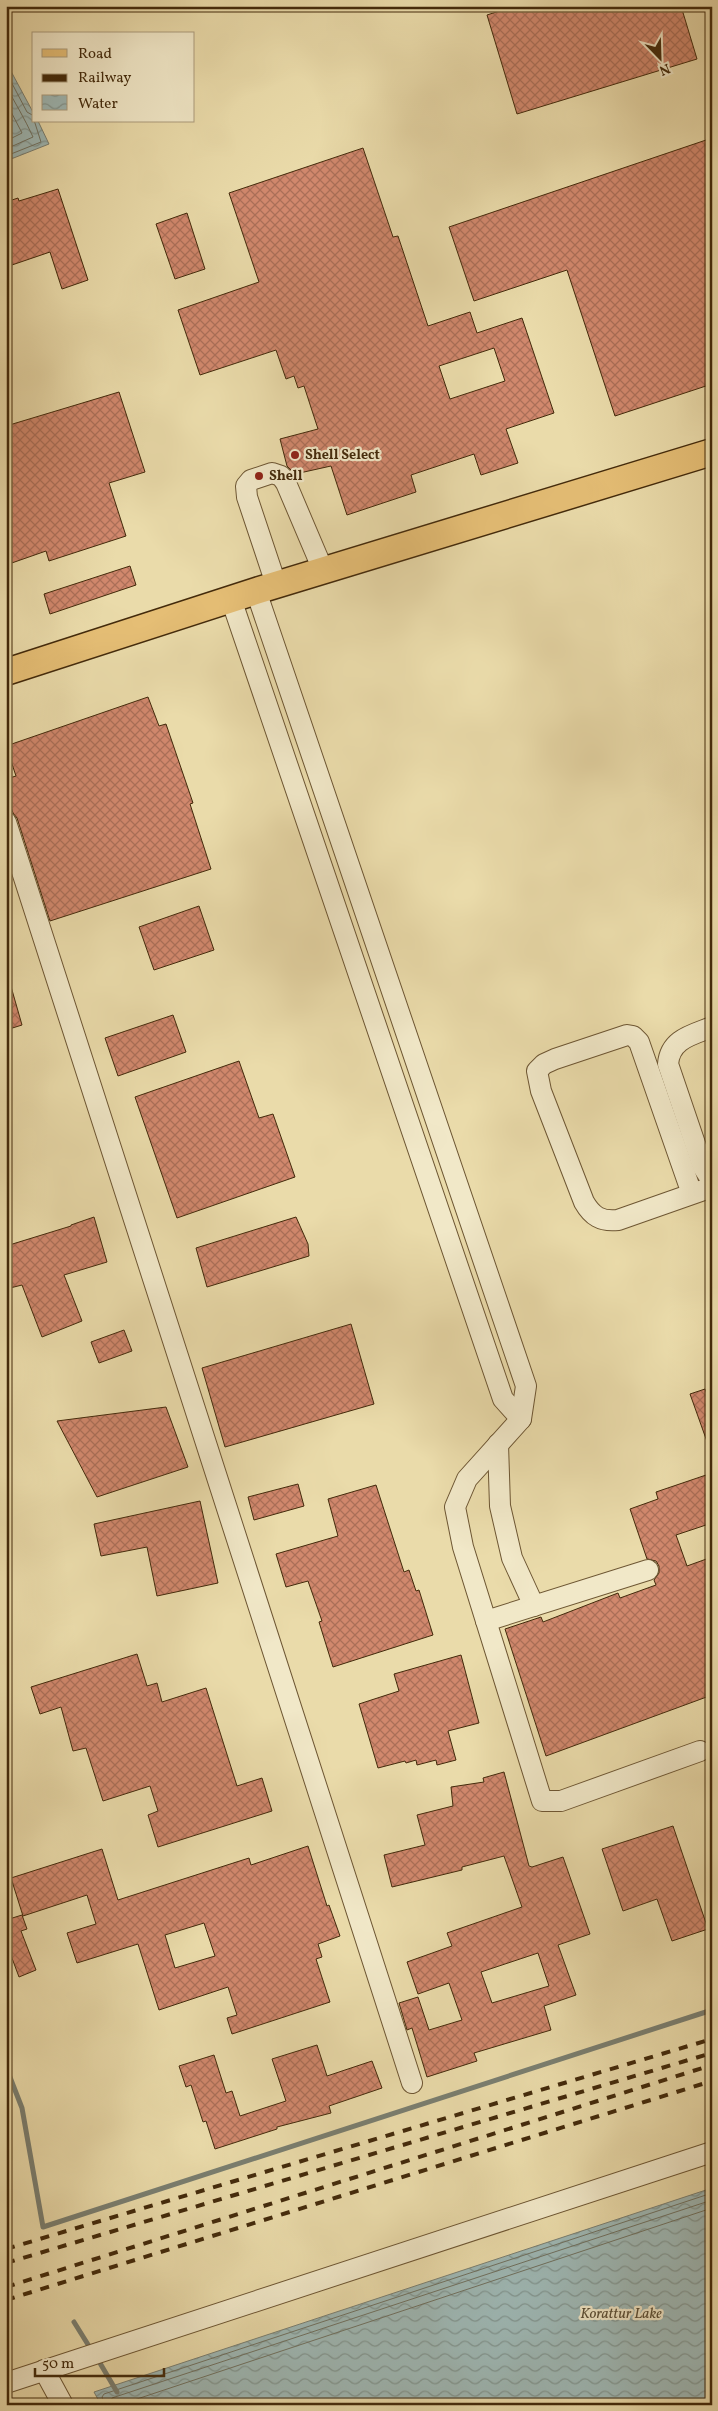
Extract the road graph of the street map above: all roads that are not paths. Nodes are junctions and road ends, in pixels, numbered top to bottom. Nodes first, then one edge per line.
1 (712, 452) edge
2 (712, 471) edge
3 (323, 570) junction
4 (252, 598) junction
5 (6, 672) edge
6 (6, 690) edge
7 (6, 822) edge
8 (356, 884) junction
9 (332, 892) junction
10 (712, 1027) edge
11 (712, 1181) edge
12 (712, 1187) edge
13 (692, 1194) junction
14 (482, 1253) junction
15 (457, 1261) junction
16 (521, 1419) junction
17 (498, 1444) junction
18 (648, 1570) dead end
19 (534, 1606) junction
20 (486, 1621) junction
21 (700, 1751) dead end
22 (412, 2083) dead end
23 (712, 2152) edge
24 (44, 2370) junction
25 (6, 2383) edge
26 (63, 2405) edge

1 - 3 main road
2 - 4 main road
3 - 4 main road
3 - 4 street
4 - 5 main road
4 - 6 main road
4 - 8 street
4 - 9 street
7 - 22 street
8 - 9 street
8 - 14 street
9 - 15 street
10 - 11 street
12 - 13 street
13 - 13 street
14 - 15 street
14 - 16 street
15 - 16 street
16 - 17 street
17 - 19 street
17 - 20 street
18 - 19 street
19 - 20 street
20 - 21 street
23 - 24 street
24 - 25 street
24 - 26 street

